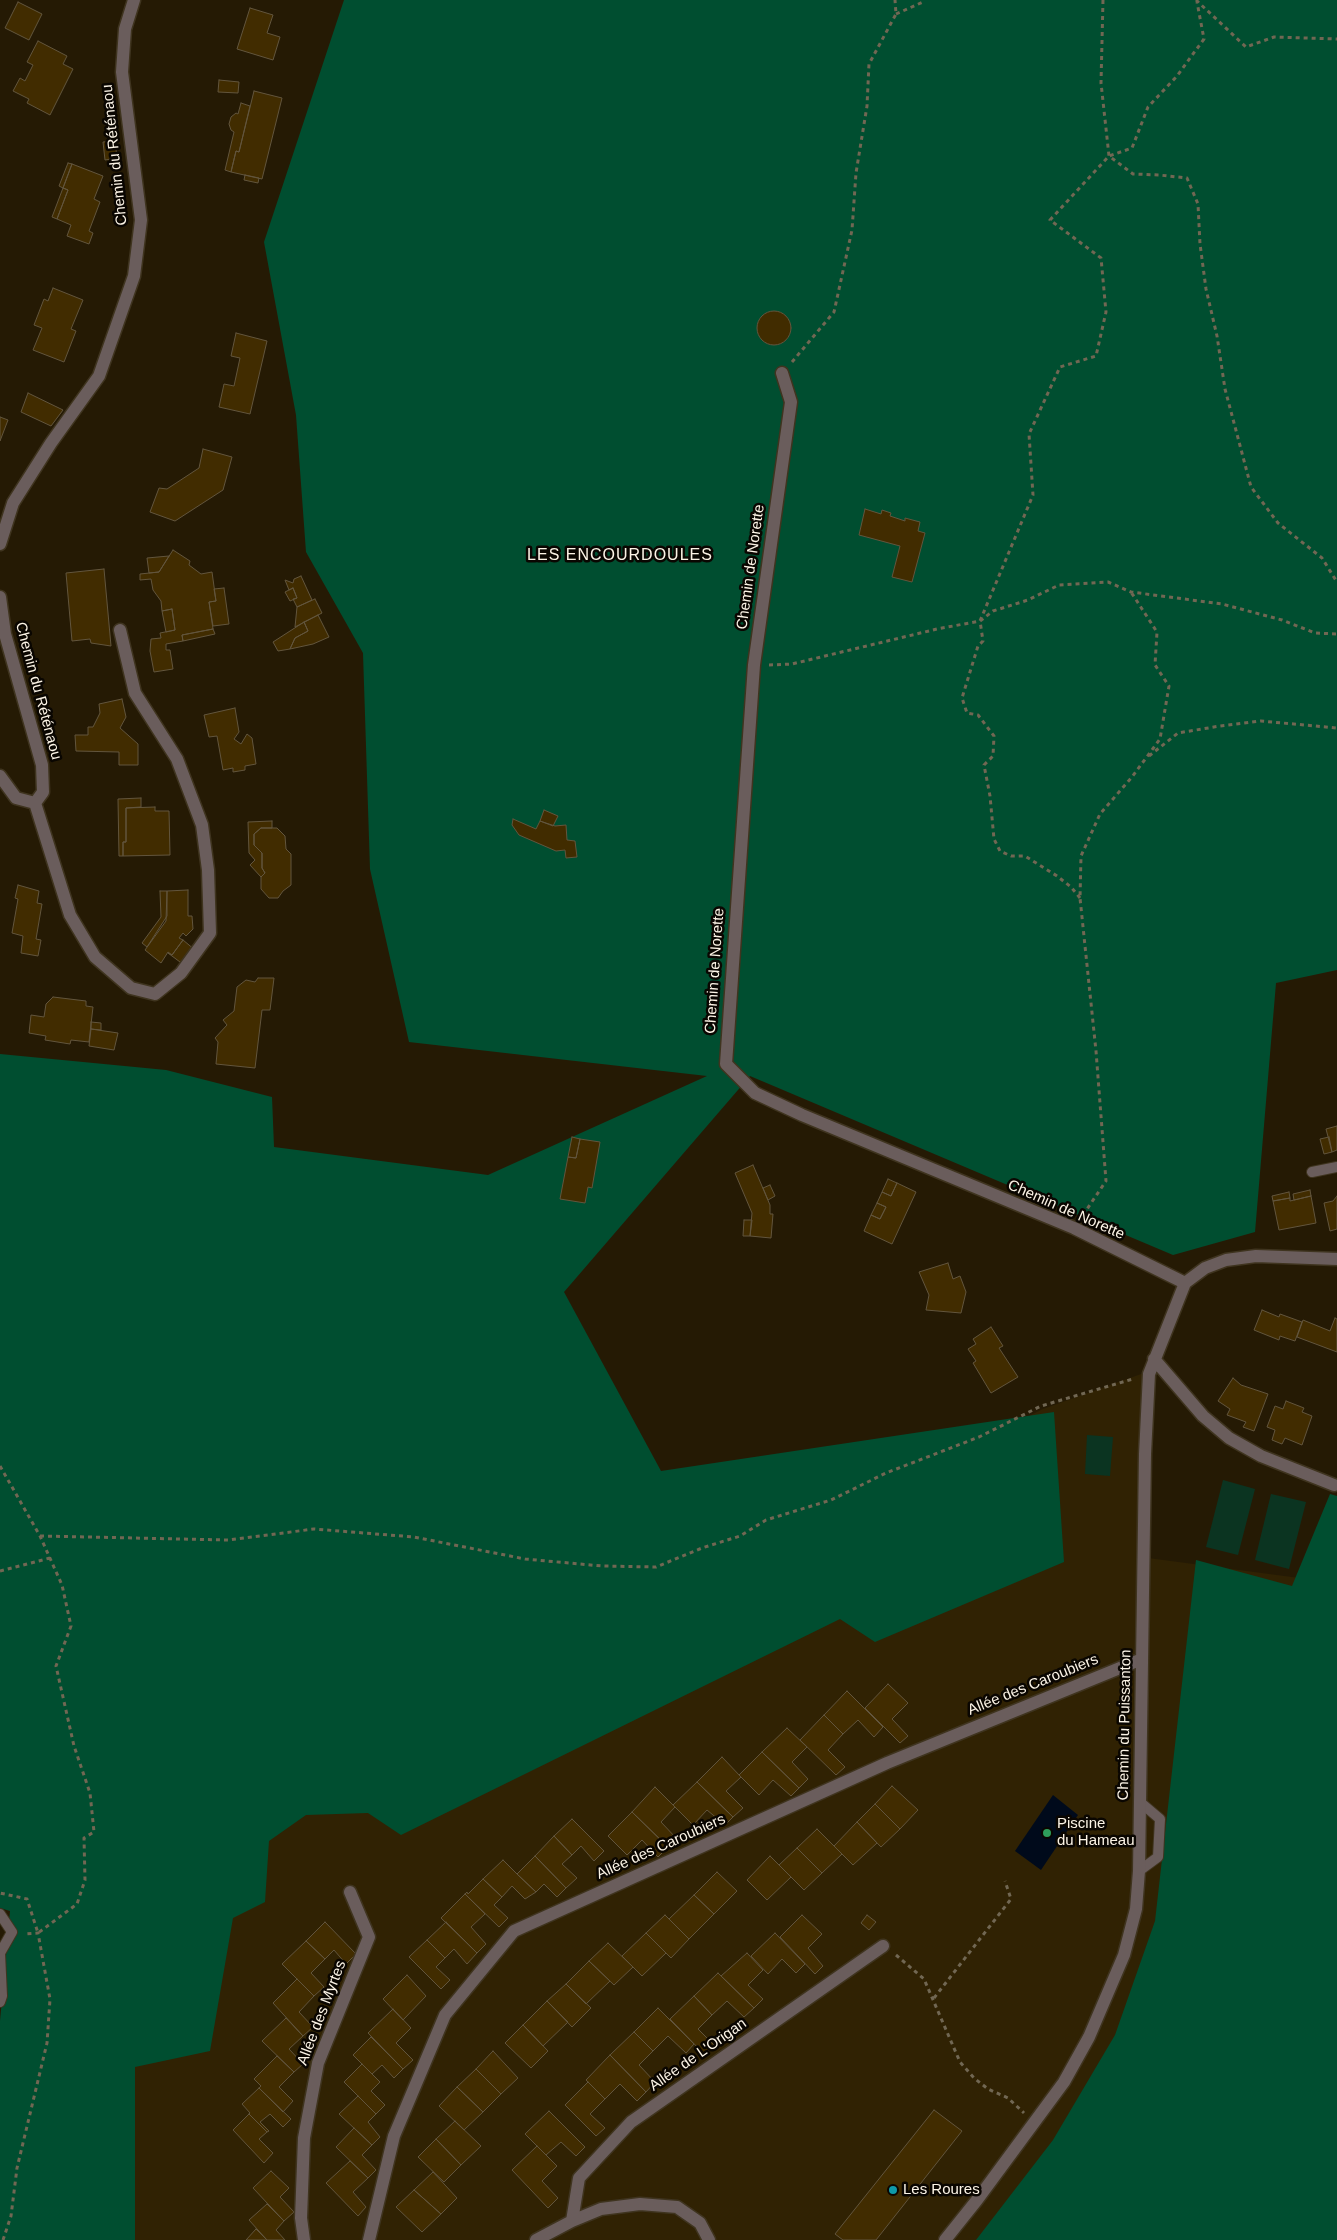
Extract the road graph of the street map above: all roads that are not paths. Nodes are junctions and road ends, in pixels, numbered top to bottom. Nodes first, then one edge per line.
1 (134, 0) edge
2 (782, 373) road end
3 (0, 544) edge
4 (0, 597) edge
5 (120, 630) dead end
6 (0, 776) edge
7 (35, 804) junction
8 (1337, 1167) edge
9 (1312, 1172) dead end
10 (1337, 1259) edge
11 (1185, 1283) junction
12 (1154, 1359) junction
13 (1334, 1485) dead end
14 (1142, 1659) junction
15 (1140, 1802) junction
16 (1139, 1871) junction
17 (350, 1892) dead end
18 (0, 1914) edge
19 (883, 1946) road end
20 (0, 1953) edge
21 (0, 2002) edge
22 (572, 2221) junction
23 (304, 2240) edge
24 (369, 2240) edge
25 (536, 2240) edge
26 (709, 2240) edge
27 (945, 2240) edge

1 - 3 street, Chemin du Réténaou
2 - 11 street, Chemin de Norette
4 - 7 street, Chemin du Réténaou
5 - 7 street
6 - 7 street
8 - 9 lane
10 - 11 street
11 - 12 street, Chemin du Puissanton
12 - 13 street
12 - 14 street, Chemin du Puissanton
14 - 15 street, Chemin du Puissanton
14 - 24 street, Allée des Caroubiers
15 - 16 street, Chemin du Puissanton
15 - 16 lane
16 - 27 street, Chemin du Puissanton
17 - 23 street, Allée des Myrtes
18 - 20 lane
19 - 22 street, Allée de L'Origan
20 - 21 lane
22 - 25 street
22 - 26 street

